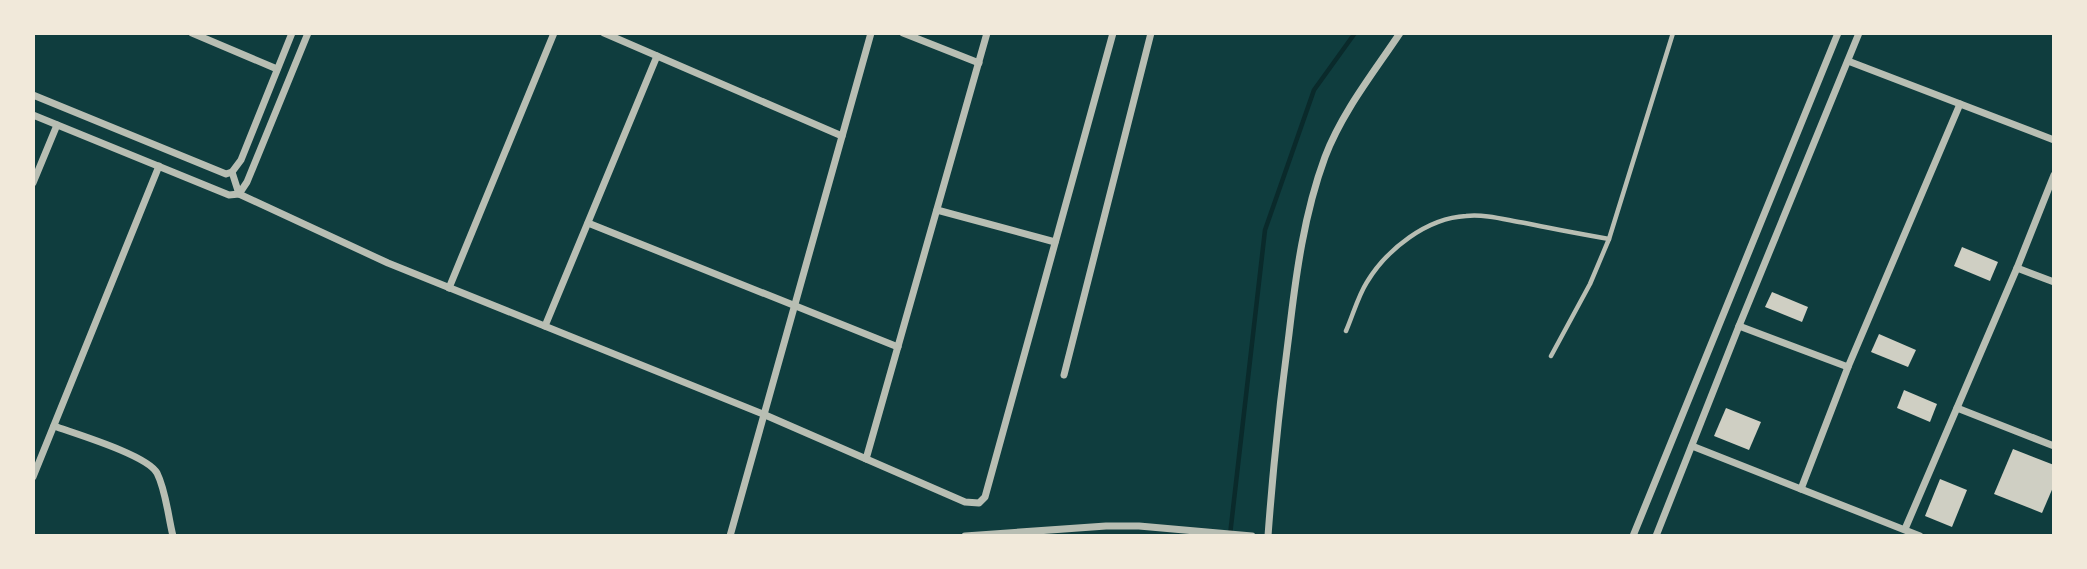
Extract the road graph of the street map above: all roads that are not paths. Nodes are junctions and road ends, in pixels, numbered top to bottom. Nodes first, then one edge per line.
1 (192, 33) edge
2 (292, 33) edge
3 (308, 33) edge
4 (554, 33) edge
5 (604, 33) edge
6 (871, 33) edge
7 (902, 33) edge
8 (987, 33) edge
9 (1113, 33) edge
10 (1151, 33) edge
11 (1400, 33) edge
12 (1673, 33) edge
13 (1838, 33) edge
14 (1859, 33) edge
15 (657, 56) junction
16 (1849, 61) junction
17 (979, 64) junction
18 (277, 69) junction
19 (33, 95) edge
20 (1959, 103) junction
21 (33, 115) edge
22 (57, 125) junction
23 (842, 136) junction
24 (2054, 140) edge
25 (159, 166) junction
26 (232, 172) junction
27 (2054, 175) edge
28 (33, 183) edge
29 (239, 194) junction
30 (937, 210) junction
31 (588, 223) junction
32 (1609, 239) junction
33 (1055, 242) junction
34 (2017, 268) junction
35 (2054, 282) edge
36 (449, 288) junction
37 (794, 306) junction
38 (1739, 326) junction
39 (545, 327) junction
40 (1346, 331) dead end
41 (898, 346) junction
42 (1551, 356) dead end
43 (1848, 367) junction
44 (1064, 375) dead end
45 (1956, 408) junction
46 (763, 414) junction
47 (54, 426) junction
48 (1692, 446) junction
49 (2054, 446) edge
50 (866, 459) junction
51 (33, 477) edge
52 (1801, 489) junction
53 (1905, 529) junction
54 (173, 536) edge
55 (730, 536) edge
56 (965, 536) edge
57 (1252, 536) edge
58 (1268, 536) edge
59 (1633, 536) edge
60 (1656, 536) edge
61 (1920, 536) edge

1 - 18 street
2 - 18 street
3 - 29 street
4 - 36 street
5 - 15 street
6 - 23 street
7 - 17 street
8 - 17 street
9 - 33 street
10 - 44 street
11 - 58 street
12 - 32 lane
13 - 59 street
14 - 16 street
15 - 23 street
15 - 31 street
16 - 20 street
16 - 38 street
17 - 30 street
18 - 26 street
19 - 26 street
20 - 24 street
20 - 43 street
21 - 22 street
22 - 25 street
22 - 28 street
23 - 37 street
25 - 29 street
25 - 47 street
26 - 29 street
27 - 34 street
29 - 36 street
30 - 33 street
30 - 41 street
31 - 37 street
31 - 39 street
32 - 40 lane
32 - 42 lane
33 - 50 street
34 - 35 street
34 - 45 street
36 - 39 street
37 - 41 street
37 - 46 street
38 - 43 street
38 - 48 street
39 - 46 street
41 - 50 street
43 - 52 street
45 - 49 street
45 - 53 street
46 - 50 street
46 - 55 street
47 - 51 street
47 - 54 street
48 - 52 street
48 - 60 street
52 - 53 street
53 - 61 street
56 - 57 street

